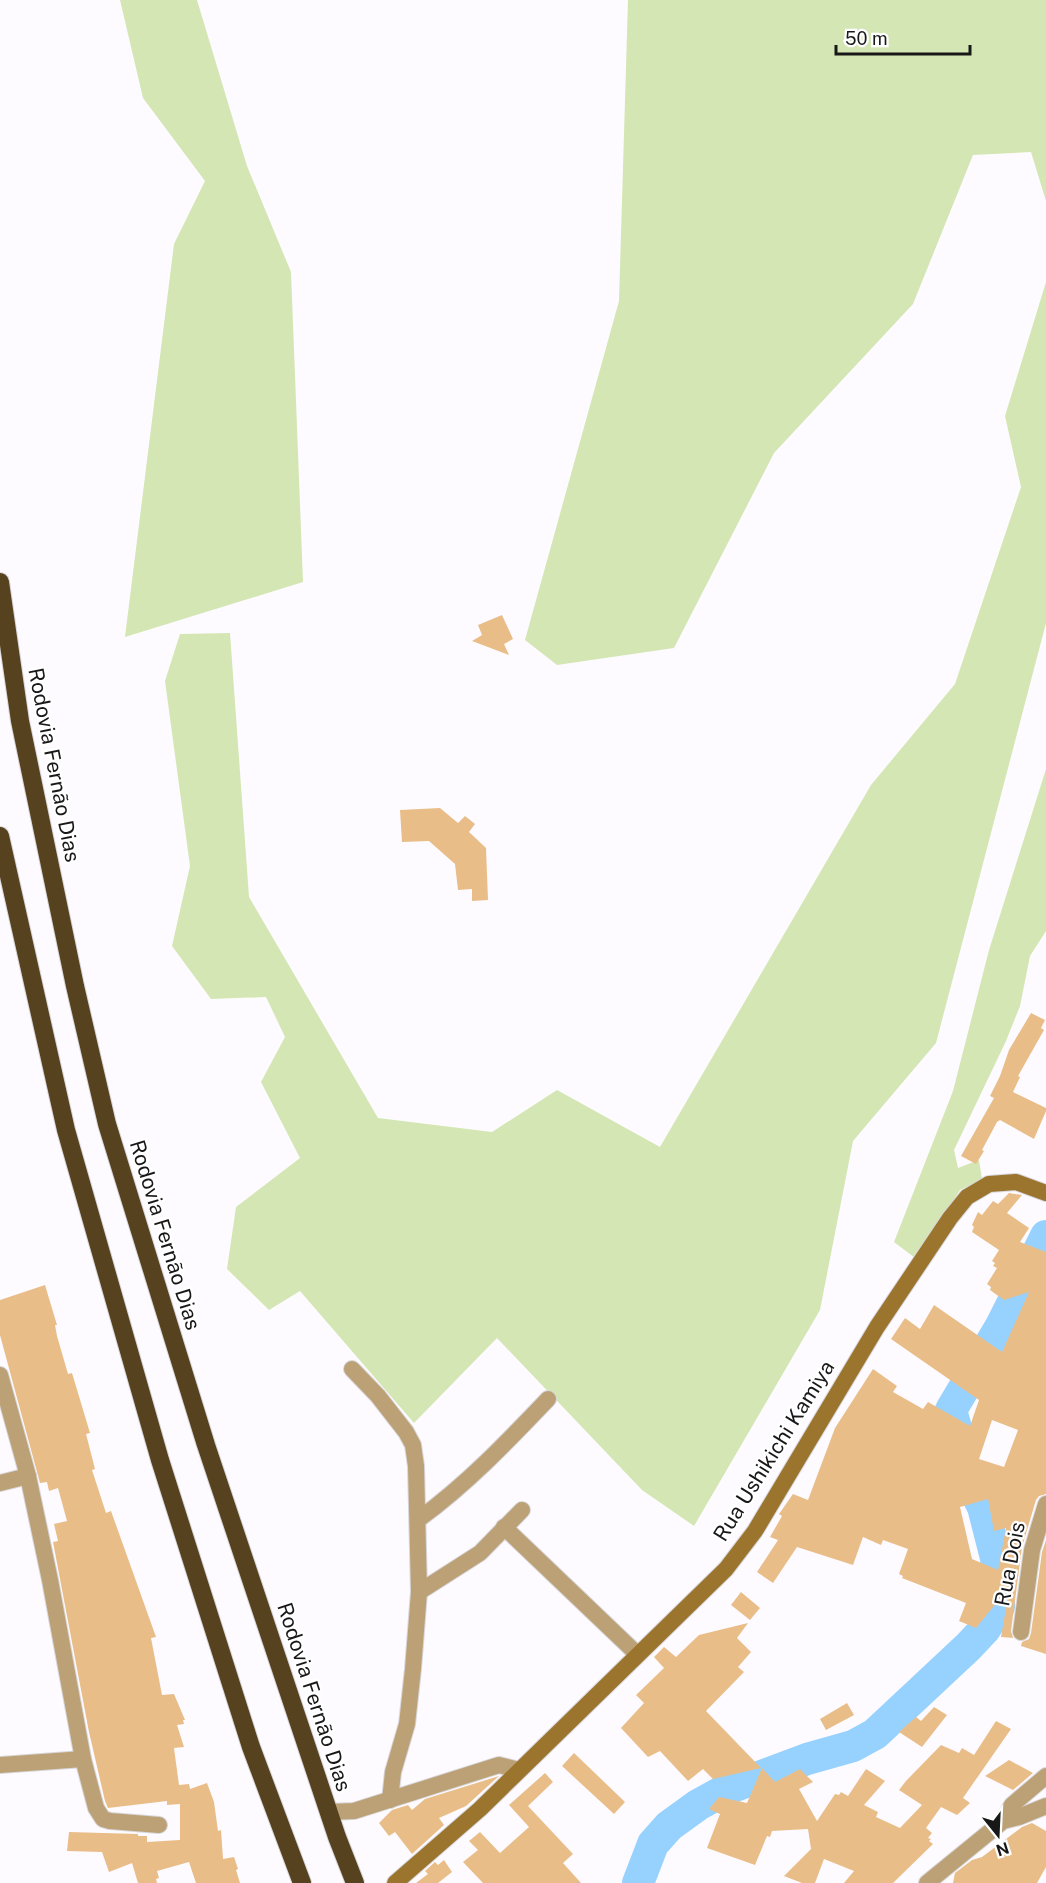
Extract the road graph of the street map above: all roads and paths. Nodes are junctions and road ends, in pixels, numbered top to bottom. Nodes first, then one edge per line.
1 (0, 582) edge
2 (0, 836) edge
3 (1046, 1193) edge
4 (352, 1369) dead end
5 (0, 1375) edge
6 (548, 1399) dead end
7 (28, 1476) junction
8 (0, 1483) edge
9 (1046, 1504) edge
10 (522, 1510) dead end
11 (419, 1519) junction
12 (504, 1527) junction
13 (419, 1592) junction
14 (1021, 1632) dead end
15 (637, 1654) junction
16 (82, 1759) junction
17 (0, 1765) edge
18 (519, 1770) junction
19 (1046, 1776) edge
20 (390, 1800) junction
21 (1046, 1806) edge
22 (328, 1812) junction
23 (1003, 1821) junction
24 (159, 1825) dead end
25 (302, 1883) edge
26 (355, 1883) edge
27 (395, 1883) edge
28 (927, 1883) edge

1 - 22 highway, Rodovia Fernão Dias
2 - 25 highway
3 - 15 main road, Rua Ushikichi Kamiya
4 - 11 street
5 - 7 street
6 - 11 street
7 - 8 street
7 - 16 street
9 - 14 street, Rua Dois
10 - 12 street
11 - 13 street
12 - 13 street
12 - 15 street
13 - 20 street
15 - 18 main road, Rua Ushikichi Kamiya
16 - 17 street
16 - 24 street
18 - 20 street
18 - 27 main road, Rua Ushikichi Kamiya
19 - 23 street
20 - 22 street
21 - 23 street
22 - 26 highway, Rodovia Fernão Dias
23 - 28 street

